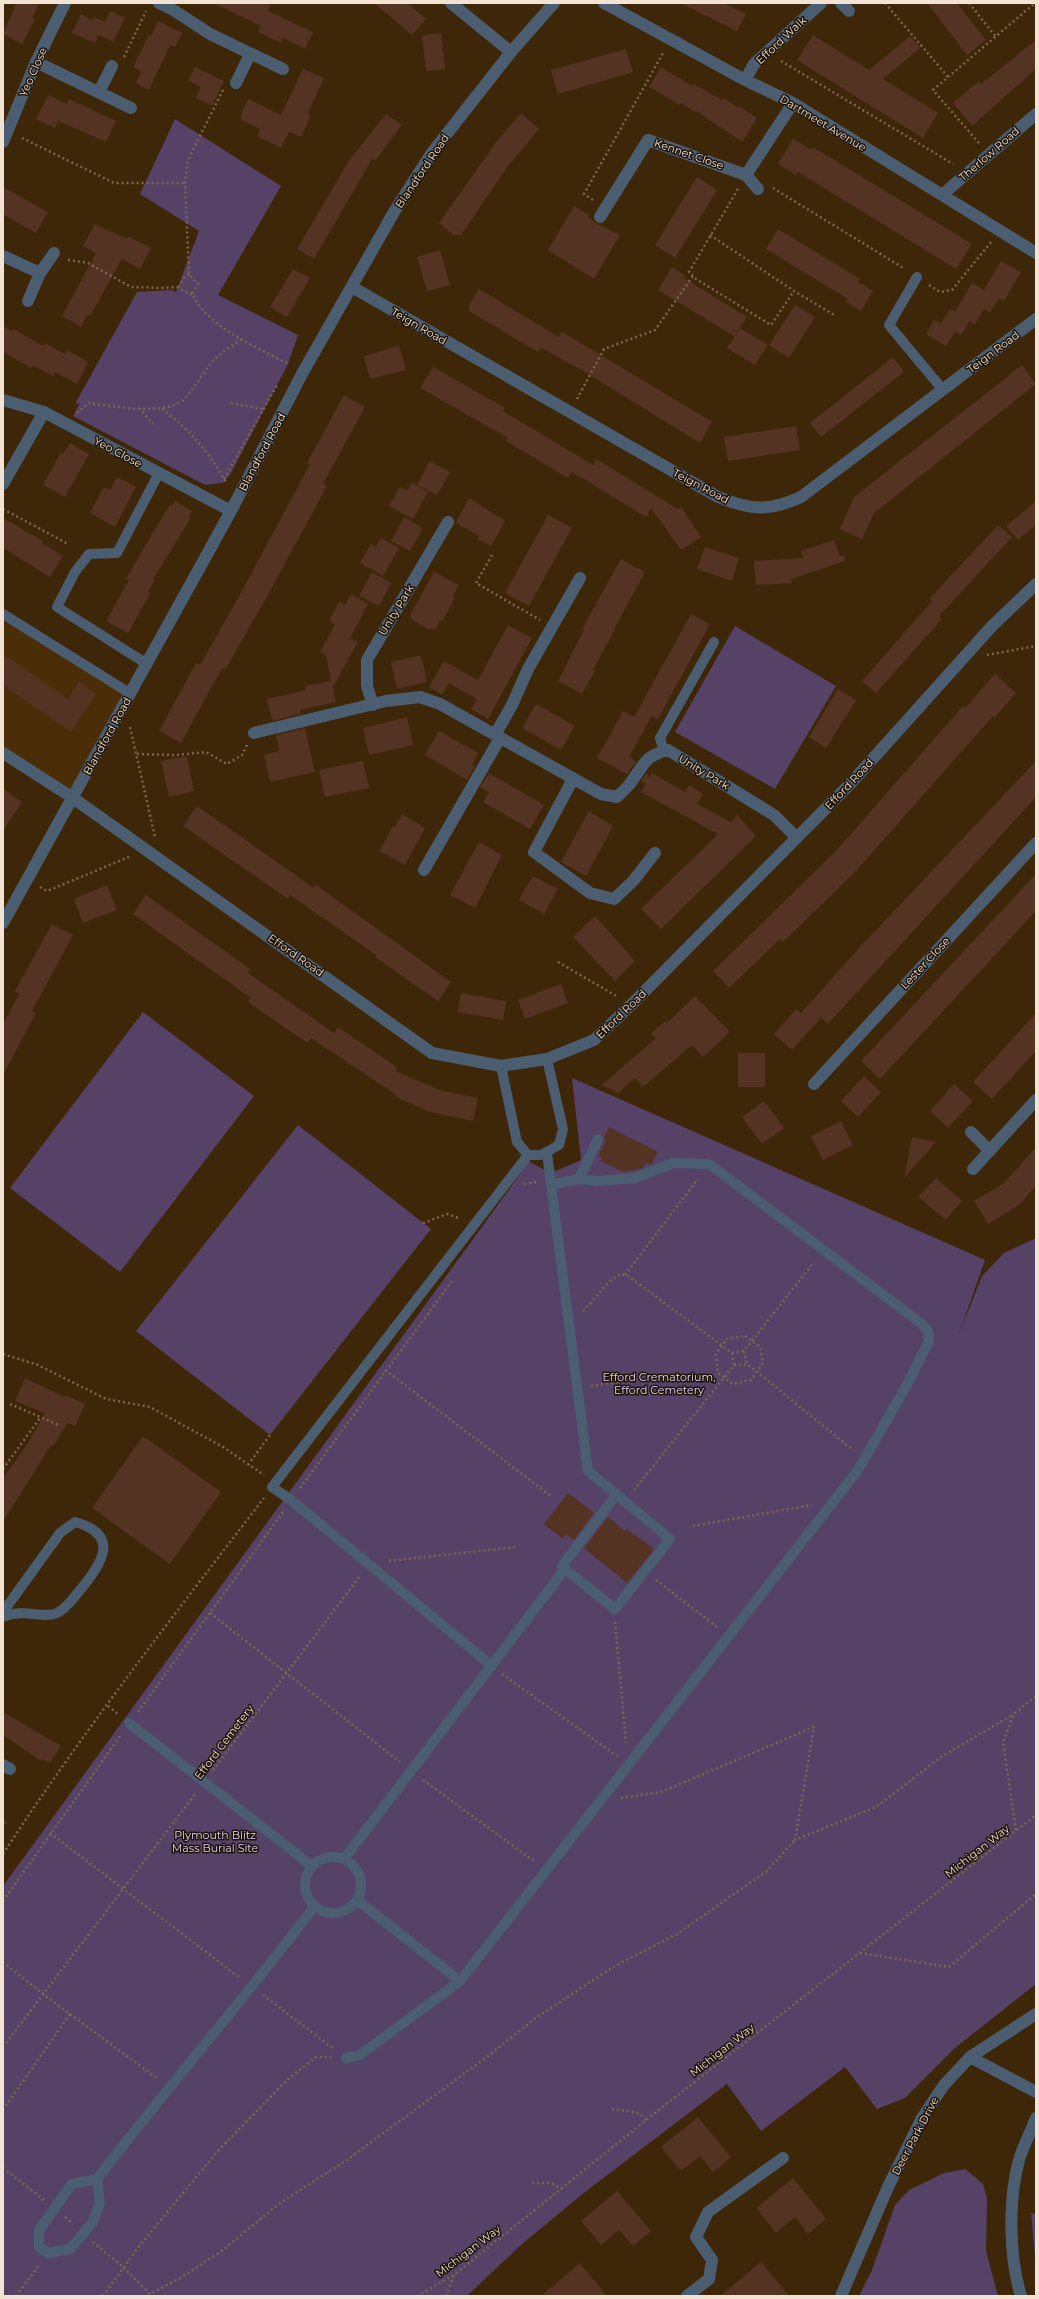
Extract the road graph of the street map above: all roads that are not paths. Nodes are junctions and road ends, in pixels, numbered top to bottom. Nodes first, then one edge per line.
1 (65, 3) edge
2 (160, 3) edge
3 (451, 3) edge
4 (554, 3) edge
5 (604, 3) edge
6 (820, 3) edge
7 (510, 52) junction
8 (250, 54) junction
9 (36, 62) junction
10 (112, 66) road end
11 (283, 69) dead end
12 (745, 80) junction
13 (236, 84) road end
14 (99, 92) junction
15 (793, 103) junction
16 (131, 108) dead end
17 (1036, 114) edge
18 (5, 134) edge
19 (746, 175) junction
20 (758, 189) road end
21 (942, 195) junction
22 (600, 217) dead end
23 (54, 253) road end
24 (1036, 253) edge
25 (3, 256) edge
26 (40, 273) junction
27 (917, 277) road end
28 (352, 287) junction
29 (28, 301) dead end
30 (1036, 320) edge
31 (943, 390) junction
32 (3, 400) edge
33 (44, 412) junction
34 (159, 473) junction
35 (4, 481) edge
36 (231, 511) junction
37 (448, 522) dead end
38 (580, 578) dead end
39 (1036, 584) edge
40 (3, 614) edge
41 (714, 642) dead end
42 (147, 664) junction
43 (131, 694) junction
44 (373, 705) junction
45 (254, 733) road end
46 (497, 736) junction
47 (664, 752) junction
48 (3, 753) edge
49 (573, 779) junction
50 (73, 798) junction
51 (797, 838) junction
52 (1036, 843) edge
53 (655, 853) dead end
54 (424, 870) dead end
55 (3, 923) edge
56 (547, 1059) junction
57 (501, 1066) junction
58 (814, 1084) dead end
59 (1036, 1100) edge
60 (971, 1132) dead end
61 (598, 1139) dead end
62 (990, 1151) junction
63 (547, 1153) junction
64 (528, 1155) junction
65 (973, 1169) dead end
66 (579, 1179) junction
67 (552, 1185) junction
68 (617, 1494) junction
69 (565, 1569) junction
70 (3, 1612) edge
71 (3, 1617) edge
72 (492, 1666) junction
73 (129, 1723) road end
74 (344, 1859) junction
75 (312, 1866) junction
76 (357, 1900) junction
77 (314, 1907) junction
78 (460, 1981) junction
79 (1036, 2014) edge
80 (970, 2057) junction
81 (346, 2058) road end
82 (1036, 2092) edge
83 (1036, 2118) edge
84 (783, 2158) dead end
85 (97, 2178) junction
86 (687, 2296) edge
87 (841, 2296) edge
88 (1021, 2296) edge

1 - 9 street, Yeo Close
2 - 8 street
3 - 7 street
4 - 7 street, Blandford Road
5 - 12 street, Dartmeet Avenue
6 - 12 street, Efford Walk
7 - 28 street, Blandford Road
8 - 11 street
8 - 13 street
9 - 14 street
9 - 18 street, Yeo Close
10 - 14 street
12 - 15 street, Dartmeet Avenue
14 - 16 street
15 - 19 street
15 - 21 street, Dartmeet Avenue
17 - 21 street, Therlow Road
19 - 20 street, Kennet Close
19 - 22 street, Kennet Close
21 - 24 street, Dartmeet Avenue
23 - 26 street
25 - 26 street
26 - 29 street
27 - 31 lane
28 - 31 street, Teign Road
28 - 36 street, Blandford Road
30 - 31 street, Teign Road
32 - 33 street, Yeo Close
33 - 34 street, Yeo Close
33 - 35 street
34 - 36 street, Yeo Close
34 - 42 lane
36 - 42 street, Blandford Road
37 - 44 street, Unity Park
38 - 46 street
39 - 51 street, Efford Road
40 - 43 lane
41 - 47 lane
42 - 43 street, Blandford Road
43 - 50 street, Blandford Road
44 - 45 street, Unity Park
44 - 46 street, Unity Park
46 - 49 street, Unity Park
46 - 54 street
47 - 49 street, Unity Park
47 - 51 street, Unity Park
48 - 50 street, Efford Road
49 - 53 street
50 - 55 street, Blandford Road
50 - 57 street, Efford Road
51 - 56 street, Efford Road
52 - 58 street, Lester Close
56 - 57 street, Efford Road
56 - 63 lane
57 - 64 lane
59 - 62 street
60 - 62 street
61 - 66 lane
62 - 65 street
63 - 64 lane
63 - 67 lane
64 - 72 lane
66 - 67 lane
66 - 78 lane
67 - 68 lane
68 - 69 lane
68 - 69 lane
69 - 72 lane
70 - 71 lane
72 - 74 lane
73 - 75 lane
74 - 75 lane
74 - 76 lane
75 - 77 lane
76 - 77 lane
76 - 78 lane
77 - 85 lane
78 - 81 lane
79 - 80 street, Deer Park Drive
80 - 82 street
80 - 87 street, Deer Park Drive
83 - 88 street
84 - 86 street
85 - 85 lane

